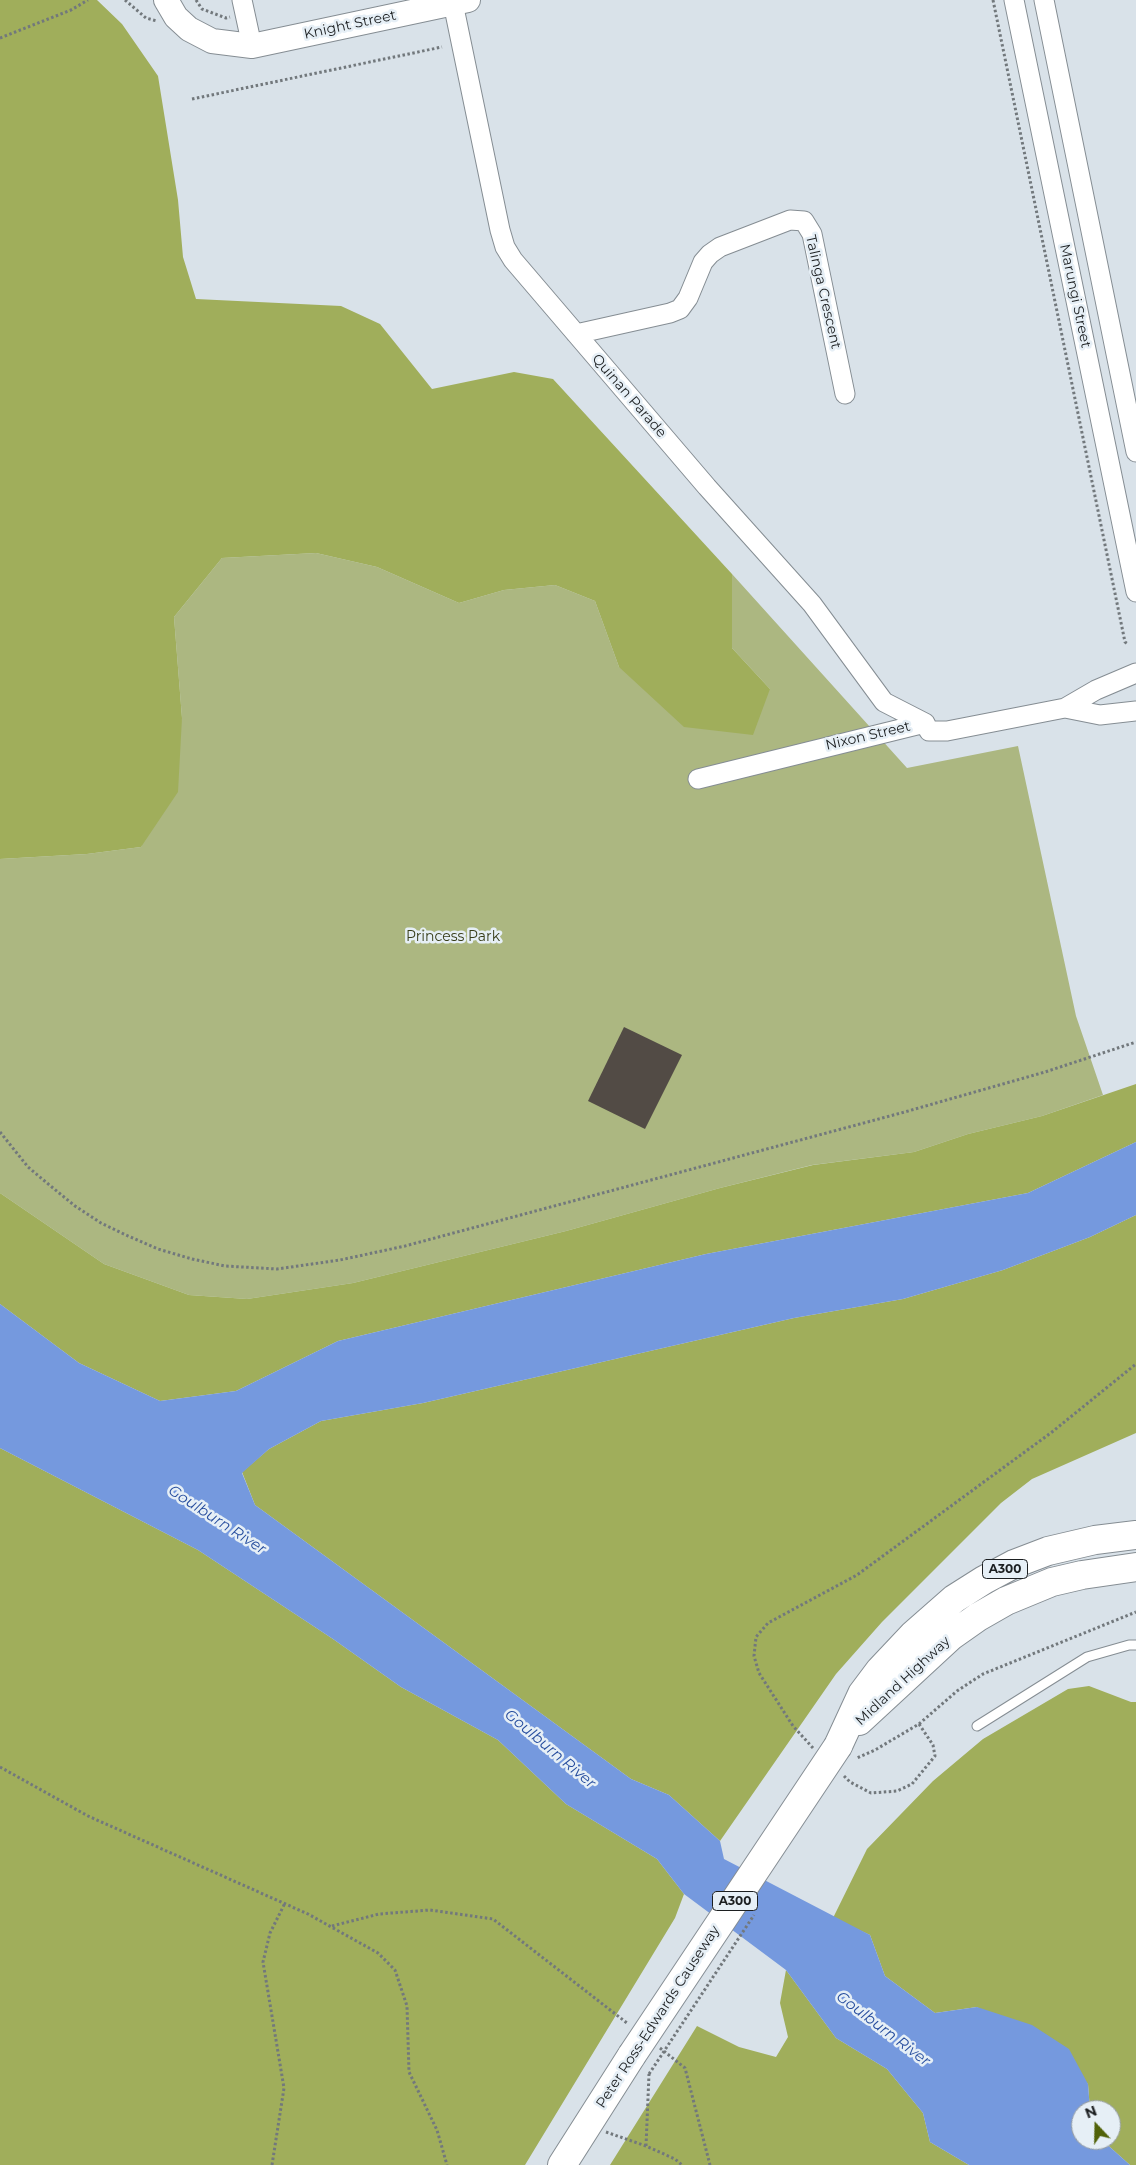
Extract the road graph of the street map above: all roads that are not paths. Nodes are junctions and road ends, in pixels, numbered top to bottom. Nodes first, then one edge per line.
1 (1014, 0) edge
2 (1044, 0) edge
3 (460, 2) edge
4 (171, 8) edge
5 (244, 8) edge
6 (256, 45) junction
7 (1084, 194) junction
8 (1055, 200) junction
9 (576, 334) junction
10 (845, 394) dead end
11 (1124, 394) junction
12 (1096, 400) junction
13 (1136, 452) edge
14 (1136, 592) edge
15 (1136, 673) edge
16 (1065, 708) junction
17 (1136, 711) edge
18 (925, 723) junction
19 (698, 779) dead end
20 (1136, 1535) edge
21 (1136, 1567) edge
22 (1136, 1645) edge
23 (977, 1726) dead end
24 (838, 1756) junction
25 (562, 2165) edge

1 - 8 street, Marungi Street
2 - 7 street, Marungi Street
3 - 6 street, Knight Street
3 - 9 street, Quinan Parade
4 - 6 street, Knight Street
5 - 6 street
7 - 8 street
7 - 11 street, Marungi Street
8 - 12 street, Marungi Street
9 - 10 street, Talinga Crescent
9 - 18 street, Quinan Parade
11 - 12 street
11 - 13 street, Marungi Street
12 - 14 street, Marungi Street
15 - 16 street, Nixon Street
16 - 17 street, Nixon Street
16 - 18 street, Nixon Street
18 - 19 street, Nixon Street
20 - 24 highway, Midland Highway / A300
21 - 24 highway, Midland Highway / A300
22 - 23 lane
24 - 25 highway, Peter Ross-Edwards Causeway / A300, bridge

